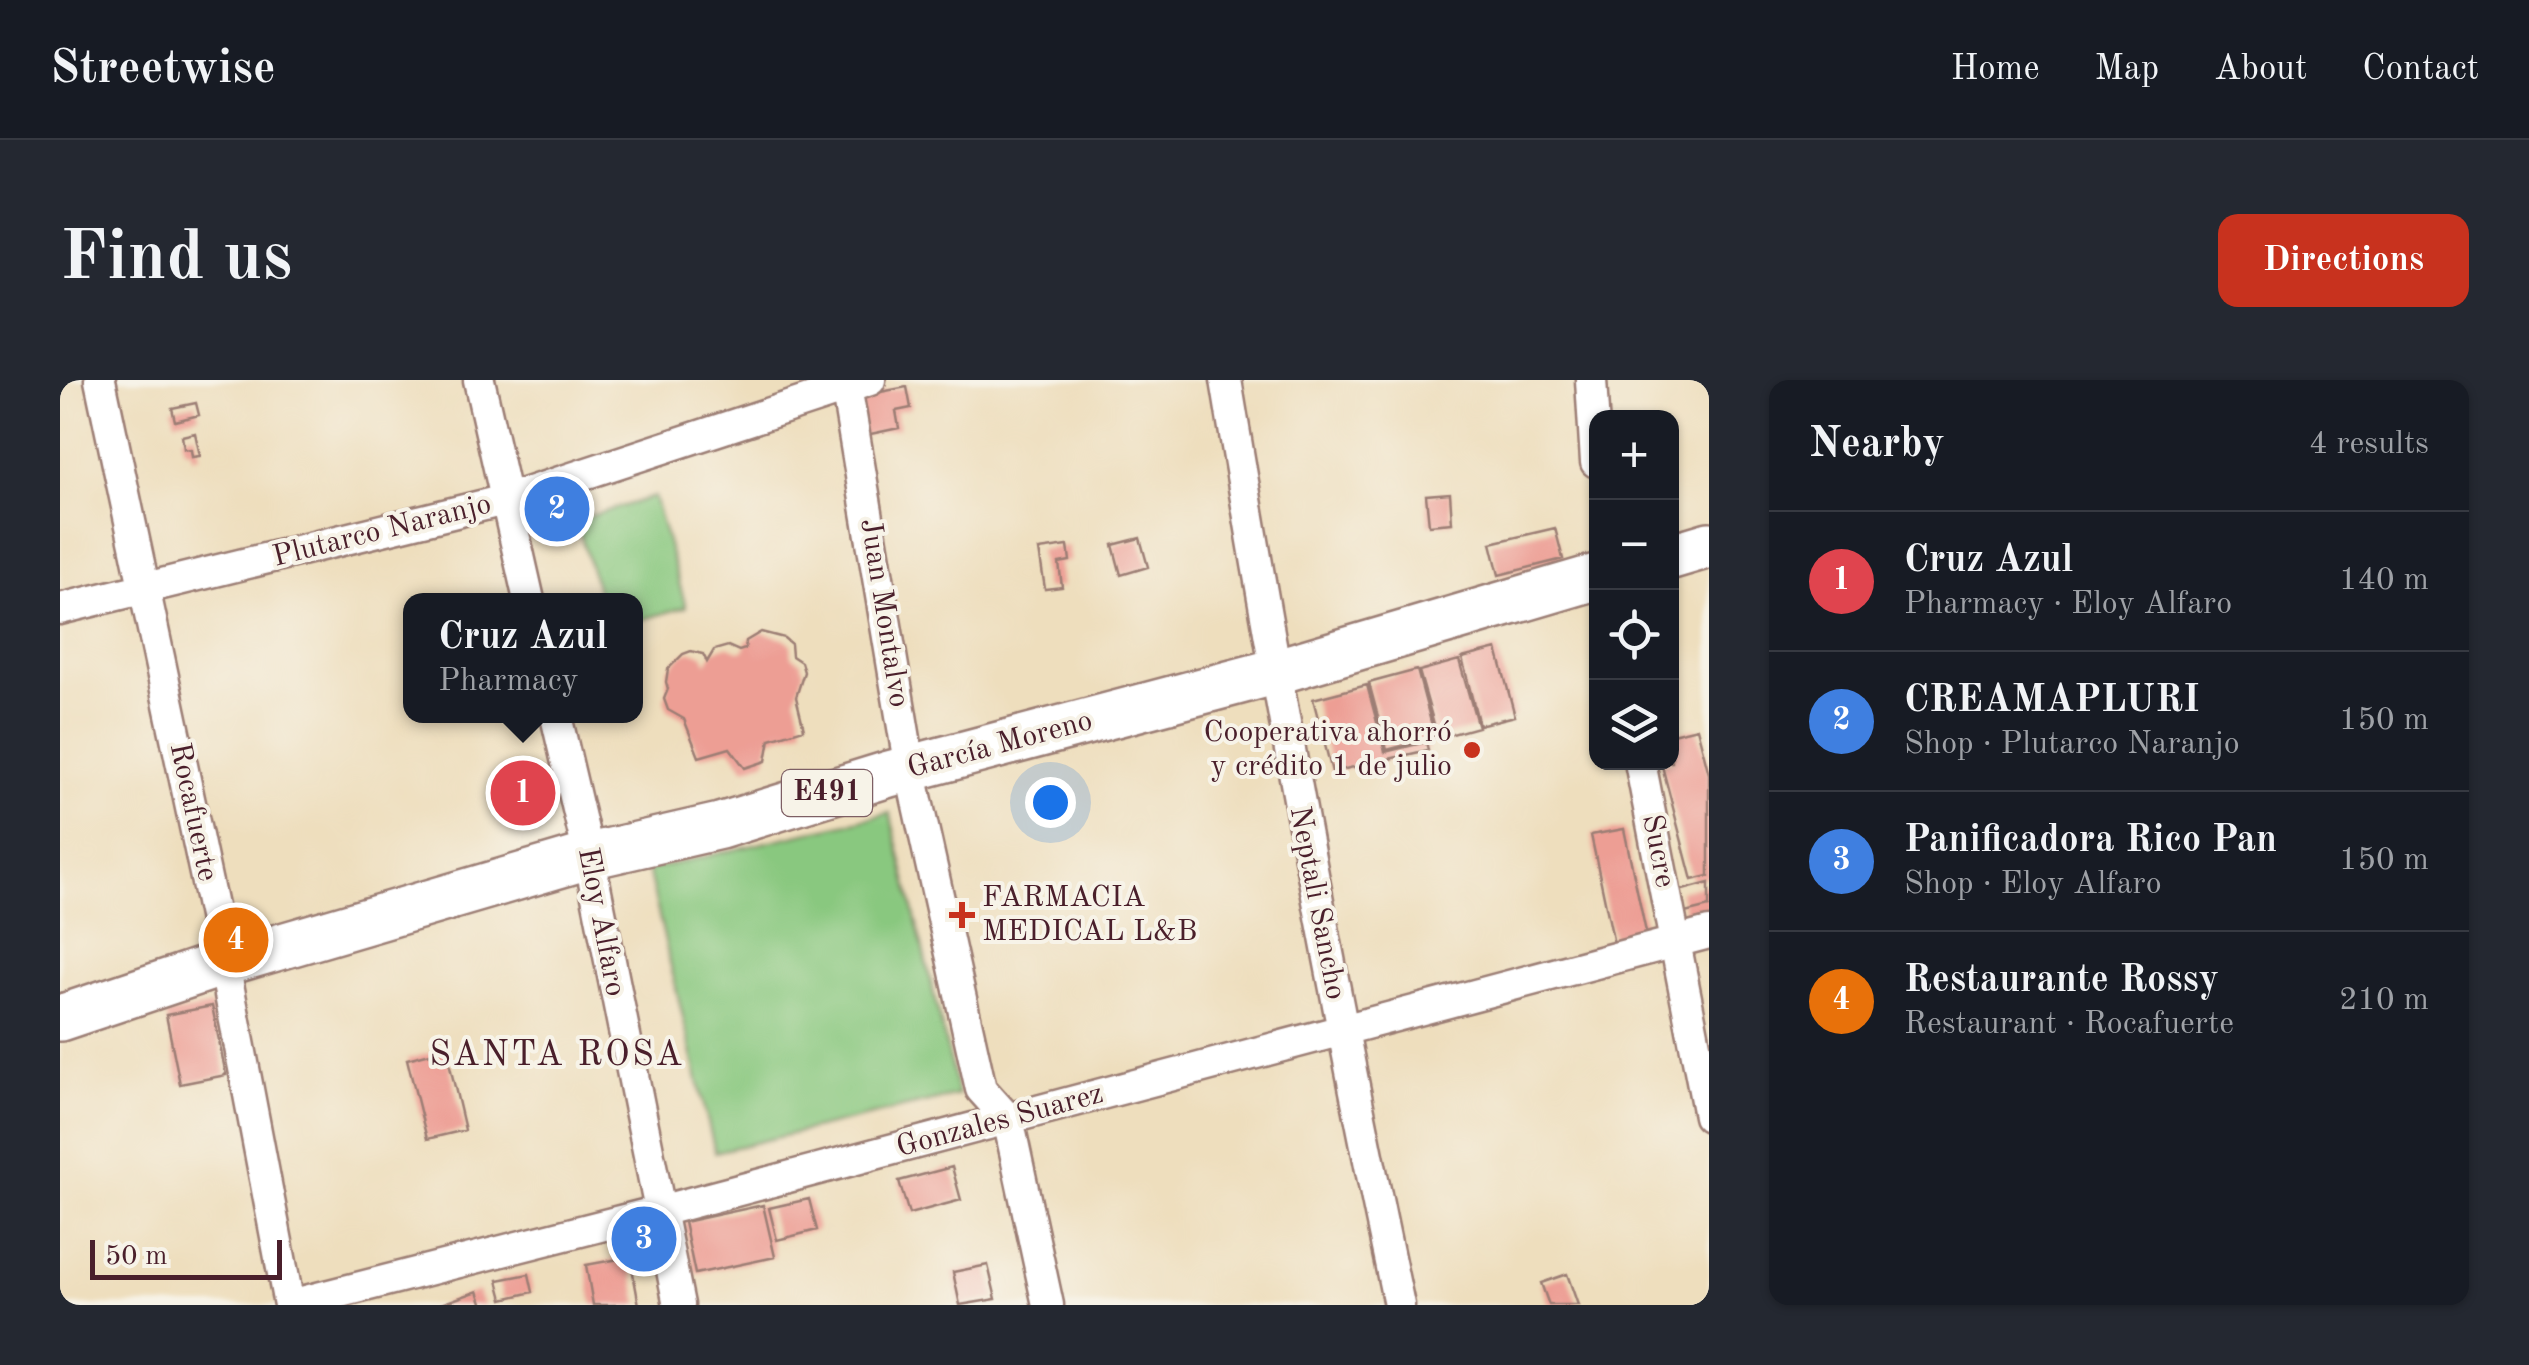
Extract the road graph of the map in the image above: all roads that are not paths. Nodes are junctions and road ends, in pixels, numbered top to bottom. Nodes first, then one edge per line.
1 (100, 380) edge
2 (479, 380) edge
3 (1226, 380) edge
4 (1591, 380) edge
5 (853, 382) edge
6 (1593, 410) edge
7 (505, 500) junction
8 (1709, 546) edge
9 (1679, 554) edge
10 (1589, 579) edge
11 (146, 590) junction
12 (527, 593) edge
13 (60, 609) edge
14 (1274, 672) junction
15 (558, 723) edge
16 (910, 768) junction
17 (1642, 770) edge
18 (589, 856) junction
19 (1709, 932) edge
20 (1675, 942) junction
21 (224, 962) junction
22 (60, 1018) edge
23 (1341, 1031) junction
24 (1709, 1116) edge
25 (1008, 1119) junction
26 (659, 1211) junction
27 (290, 1305) edge
28 (680, 1305) edge
29 (1048, 1305) edge
30 (1398, 1305) edge

1 - 11 street, Rocafuerte
2 - 7 street
3 - 14 street, Neptali Sancho
4 - 6 street
5 - 7 street, Plutarco Naranjo
5 - 16 street, Juan Montalvo
7 - 11 street, Plutarco Naranjo
7 - 12 street
8 - 9 highway
10 - 14 highway, García Moreno / E491
11 - 13 street, Plutarco Naranjo
11 - 21 street, Rocafuerte
14 - 16 highway, García Moreno / E491
14 - 23 street, Neptali Sancho
15 - 18 street, Eloy Alfaro
16 - 18 highway, García Moreno / E491
16 - 25 street, Juan Montalvo
17 - 20 street, Sucre
18 - 21 highway, García Moreno / E491
18 - 26 street, Eloy Alfaro
19 - 20 street, Gonzales Suarez
20 - 23 street, Gonzales Suarez
20 - 24 street, Sucre
21 - 22 highway, García Moreno / E491
21 - 27 street, Rocafuerte
23 - 25 street, Gonzales Suarez
23 - 30 street, Neptali Sancho
25 - 26 street, Gonzales Suarez
25 - 29 street, Juan Montalvo
26 - 27 street, Gonzales Suarez
26 - 28 street, Eloy Alfaro

